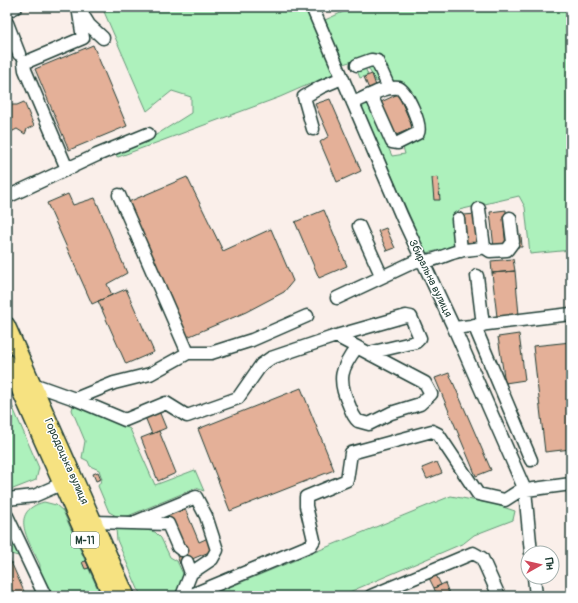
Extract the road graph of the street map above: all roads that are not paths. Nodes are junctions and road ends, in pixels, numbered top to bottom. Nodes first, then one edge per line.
1 (16, 7) edge
2 (78, 7) edge
3 (312, 7) edge
4 (7, 11) edge
5 (7, 23) edge
6 (103, 38) dead end
7 (19, 54) dead end
8 (357, 65) dead end
9 (342, 78) junction
10 (389, 88) junction
11 (371, 95) junction
12 (353, 103) junction
13 (313, 129) dead end
14 (148, 134) dead end
15 (73, 167) junction
16 (120, 194) dead end
17 (7, 197) edge
18 (479, 209) dead end
19 (510, 218) dead end
20 (458, 219) dead end
21 (359, 226) dead end
22 (484, 246) junction
23 (461, 251) junction
24 (423, 262) junction
25 (477, 276) dead end
26 (382, 277) junction
27 (337, 298) dead end
28 (571, 314) edge
29 (307, 316) dead end
30 (7, 325) edge
31 (478, 325) junction
32 (454, 328) junction
33 (336, 336) junction
34 (357, 347) junction
35 (188, 353) junction
36 (369, 353) junction
37 (7, 362) edge
38 (33, 384) junction
39 (75, 399) junction
40 (531, 460) dead end
41 (74, 478) junction
42 (60, 484) junction
43 (571, 484) edge
44 (524, 490) junction
45 (7, 499) edge
46 (7, 516) edge
47 (94, 522) junction
48 (133, 523) junction
49 (530, 545) edge
50 (182, 550) dead end
51 (187, 562) dead end
52 (192, 573) junction
53 (535, 585) edge
54 (45, 596) edge
55 (111, 596) edge
56 (127, 596) edge
57 (182, 596) edge
58 (189, 596) edge
59 (372, 596) edge
60 (499, 596) edge
61 (536, 596) edge

1 - 4 street
2 - 6 street
2 - 15 street
3 - 9 street, Збиральна вулиця
5 - 7 street
8 - 10 street
9 - 12 street, Збиральна вулиця
9 - 13 street
10 - 11 street
10 - 11 street
11 - 12 street
12 - 24 street, Збиральна вулиця
14 - 15 street
15 - 17 street
16 - 35 street
18 - 22 street
19 - 22 street
20 - 23 street
21 - 26 street
22 - 23 street
23 - 24 street
24 - 26 street
24 - 32 street, Збиральна вулиця
25 - 31 street
26 - 27 street
28 - 31 street
29 - 35 street
30 - 38 main road, Городоцька вулиця / М-11
31 - 32 street
31 - 40 street
32 - 44 street, Збиральна вулиця
33 - 34 street
33 - 36 street
33 - 39 street
34 - 36 street
34 - 36 street
35 - 39 street
37 - 42 main road, Городоцька вулиця / М-11
38 - 39 street
38 - 41 main road, Городоцька вулиця / М-11
41 - 42 street
41 - 47 main road, Городоцька вулиця / М-11
42 - 45 street
42 - 55 main road, Городоцька вулиця / М-11
43 - 44 street
44 - 49 street, Збиральна вулиця
44 - 58 street
46 - 54 street
47 - 48 street
47 - 56 main road, Городоцька вулиця / М-11
48 - 50 street
48 - 52 street
51 - 52 street
52 - 57 street
53 - 61 street
59 - 60 street

